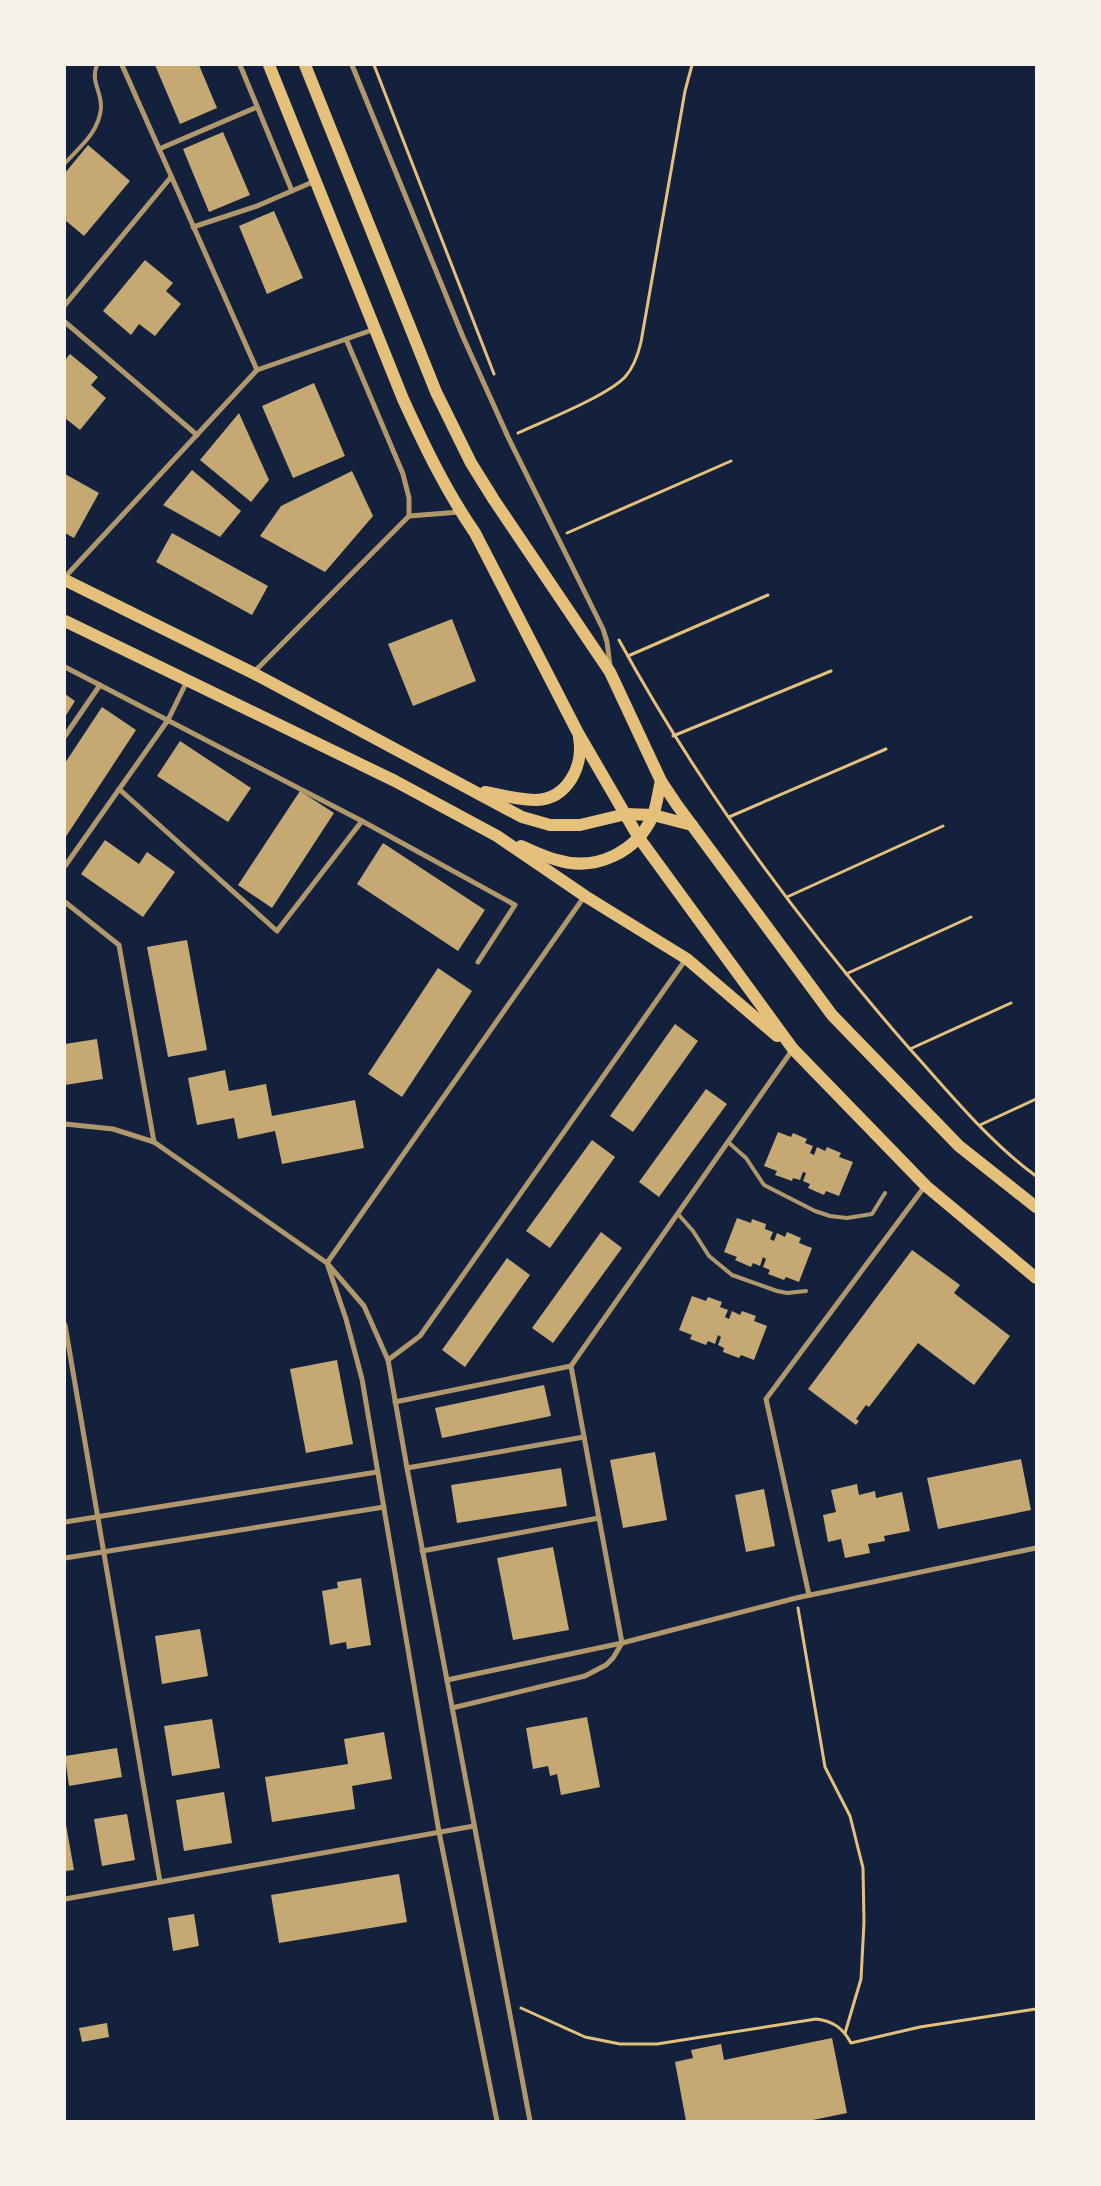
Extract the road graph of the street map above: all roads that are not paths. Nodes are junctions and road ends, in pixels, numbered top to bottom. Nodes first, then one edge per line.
1 (97, 65) edge
2 (122, 65) edge
3 (240, 65) edge
4 (269, 65) edge
5 (305, 65) edge
6 (352, 65) edge
7 (257, 107) junction
8 (159, 149) junction
9 (65, 163) edge
10 (172, 177) junction
11 (316, 181) junction
12 (292, 191) junction
13 (193, 227) junction
14 (65, 305) edge
15 (65, 322) edge
16 (375, 329) junction
17 (346, 339) junction
18 (257, 370) junction
19 (197, 435) junction
20 (460, 512) junction
21 (409, 516) junction
22 (65, 579) edge
23 (65, 621) edge
24 (65, 667) edge
25 (253, 672) junction
26 (610, 672) junction
27 (188, 680) junction
28 (100, 685) junction
29 (168, 720) junction
30 (578, 733) junction
31 (65, 736) edge
32 (661, 781) junction
33 (119, 789) junction
34 (474, 791) junction
35 (626, 814) junction
36 (653, 815) junction
37 (362, 821) junction
38 (692, 825) junction
39 (497, 836) junction
40 (639, 838) junction
41 (65, 866) edge
42 (585, 896) junction
43 (65, 902) edge
44 (687, 959) junction
45 (478, 962) dead end
46 (793, 1049) junction
47 (65, 1124) edge
48 (154, 1142) junction
49 (728, 1142) junction
50 (926, 1186) junction
51 (885, 1193) dead end
52 (1036, 1208) edge
53 (678, 1214) junction
54 (327, 1263) junction
55 (1036, 1278) edge
56 (806, 1291) dead end
57 (65, 1325) edge
58 (388, 1360) junction
59 (571, 1366) junction
60 (395, 1402) junction
61 (584, 1437) junction
62 (406, 1468) junction
63 (377, 1472) junction
64 (384, 1507) junction
65 (98, 1517) junction
66 (599, 1518) junction
67 (65, 1522) edge
68 (1036, 1548) edge
69 (422, 1551) junction
70 (104, 1552) junction
71 (65, 1558) edge
72 (809, 1595) junction
73 (622, 1643) junction
74 (447, 1680) junction
75 (452, 1708) junction
76 (474, 1826) junction
77 (439, 1832) junction
78 (160, 1882) junction
79 (65, 1899) edge
80 (497, 2121) edge
81 (530, 2121) edge

1 - 9 lane
2 - 8 street
3 - 7 street
4 - 11 main road
5 - 26 main road
6 - 26 street
7 - 8 street
7 - 12 street
8 - 10 street
10 - 13 street
10 - 14 street
11 - 12 street
11 - 16 main road
12 - 13 street
13 - 18 street
15 - 19 street
16 - 17 street
16 - 20 main road
17 - 18 street
17 - 21 street
18 - 19 street
19 - 22 street
20 - 21 street
20 - 30 main road
21 - 25 street
22 - 25 main road
23 - 27 main road
24 - 28 street
25 - 34 main road
26 - 32 main road
27 - 29 street
27 - 39 main road
28 - 29 street
28 - 31 street
29 - 33 street
29 - 37 street
30 - 34 main road
30 - 35 main road
32 - 36 main road
32 - 38 main road
33 - 37 street
33 - 41 street
34 - 35 main road
35 - 36 main road
35 - 40 main road
36 - 38 main road
36 - 40 main road
37 - 45 street
38 - 52 main road
39 - 40 main road
39 - 42 main road
40 - 46 main road
42 - 44 main road
42 - 54 street
43 - 48 street
44 - 46 main road
44 - 58 street
46 - 49 street
46 - 50 main road
47 - 48 street
48 - 54 street
49 - 51 lane
49 - 53 street
50 - 55 main road
50 - 72 street
53 - 56 lane
53 - 59 street
54 - 58 street
54 - 63 street
57 - 65 street
58 - 60 street
59 - 60 street
59 - 61 street
60 - 62 street
61 - 62 street
61 - 66 street
62 - 69 street
63 - 64 street
63 - 65 street
64 - 70 street
64 - 77 street
65 - 67 street
65 - 70 street
66 - 69 street
66 - 73 street
68 - 72 street
69 - 74 street
70 - 71 street
70 - 78 street
72 - 73 street
73 - 74 street
73 - 75 street
74 - 75 street
75 - 76 street
76 - 77 street
76 - 81 street
77 - 78 street
77 - 80 street
78 - 79 street

